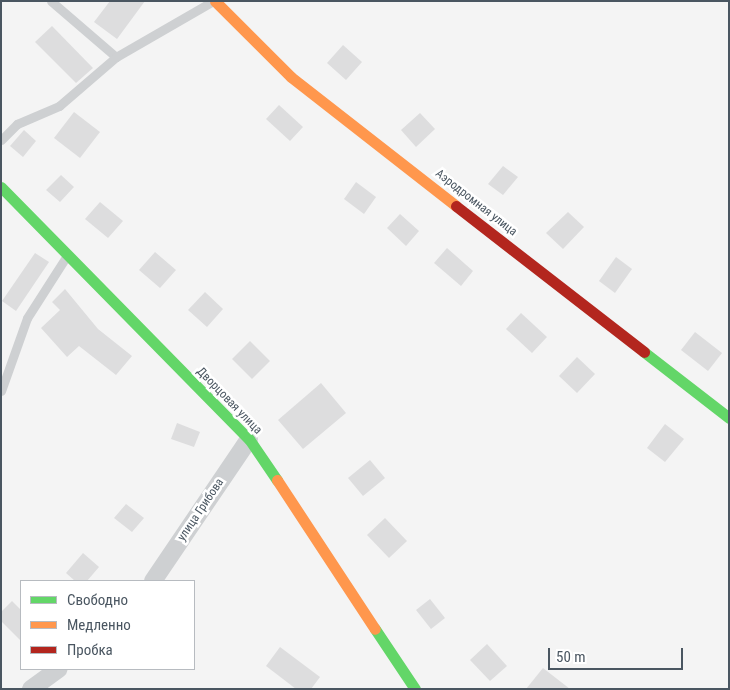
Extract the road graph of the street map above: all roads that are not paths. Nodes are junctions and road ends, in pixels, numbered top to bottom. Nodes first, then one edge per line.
1 (51, 1) edge
2 (214, 1) edge
3 (116, 57) junction
4 (1, 140) edge
5 (1, 187) edge
6 (67, 255) junction
7 (1, 391) edge
8 (729, 418) edge
9 (248, 439) junction
10 (154, 580) edge
11 (57, 670) edge
12 (31, 689) edge
13 (415, 689) edge

1 - 3 lane
2 - 3 lane
2 - 8 street, Аэродромная улица
3 - 4 lane
5 - 6 street, Дворцовая улица
6 - 7 lane
6 - 9 street, Дворцовая улица
9 - 10 street, улица Грибова
9 - 13 street, Дворцовая улица
11 - 12 street

